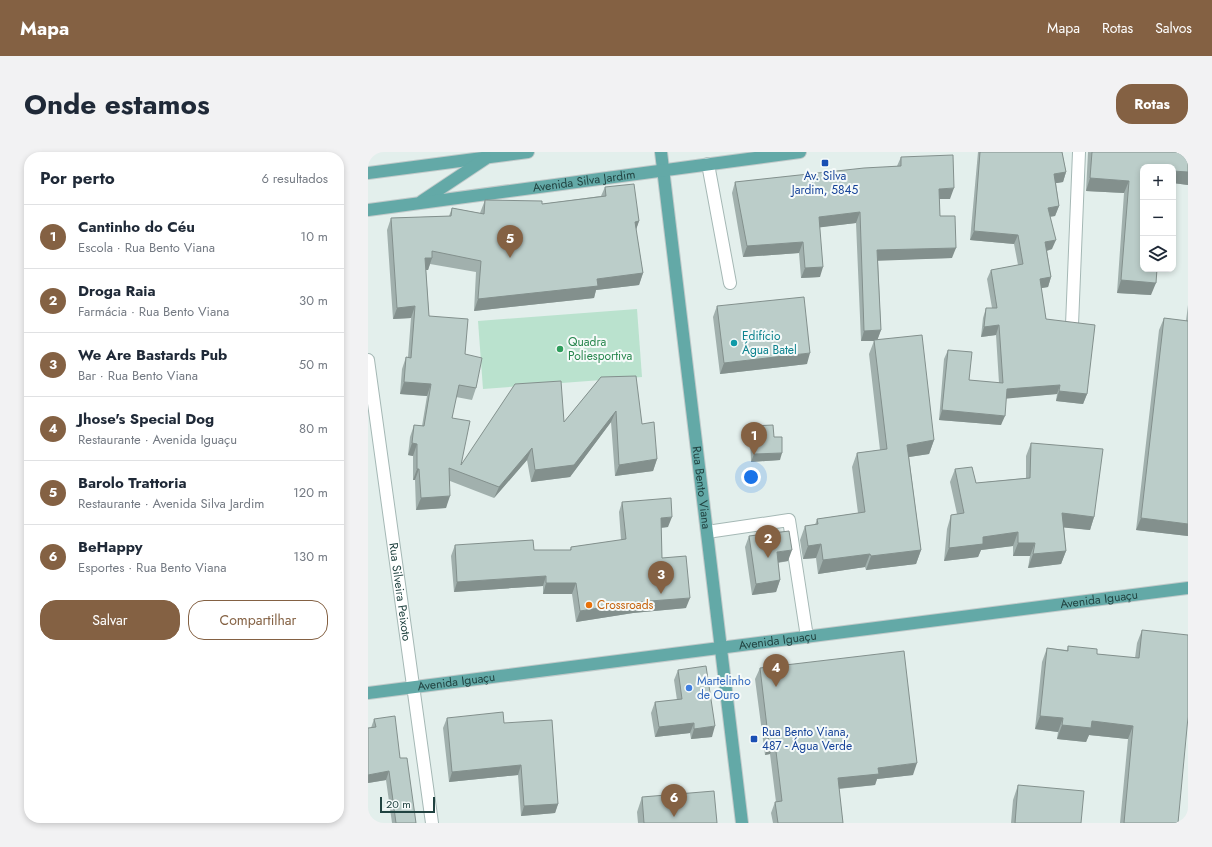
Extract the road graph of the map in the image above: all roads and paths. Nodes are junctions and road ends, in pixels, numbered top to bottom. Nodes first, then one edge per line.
1 (528, 152) edge
2 (661, 152) edge
3 (800, 152) edge
4 (1079, 152) edge
5 (487, 157) junction
6 (708, 164) junction
7 (664, 170) junction
8 (368, 173) edge
9 (419, 203) junction
10 (368, 210) edge
11 (730, 284) dead end
12 (1072, 325) edge
13 (368, 360) edge
14 (707, 532) junction
15 (1188, 588) edge
16 (807, 637) junction
17 (721, 648) junction
18 (413, 687) junction
19 (368, 693) edge
20 (432, 823) edge
21 (742, 823) edge

1 - 5 main road
2 - 7 main road, Rua Bento Viana
3 - 6 main road, Avenida Silva Jardim
4 - 12 street
5 - 8 main road
5 - 9 main road
6 - 7 main road, Avenida Silva Jardim
6 - 11 street
7 - 9 main road, Avenida Silva Jardim
7 - 14 main road, Rua Bento Viana
9 - 10 main road, Avenida Silva Jardim
13 - 18 street, Rua Silveira Peixoto
14 - 16 street
14 - 17 main road, Rua Bento Viana
15 - 16 main road, Avenida Iguaçu
16 - 17 main road, Avenida Iguaçu
17 - 18 main road, Avenida Iguaçu
17 - 21 main road, Rua Bento Viana
18 - 19 main road, Avenida Iguaçu
18 - 20 street, Rua Silveira Peixoto

